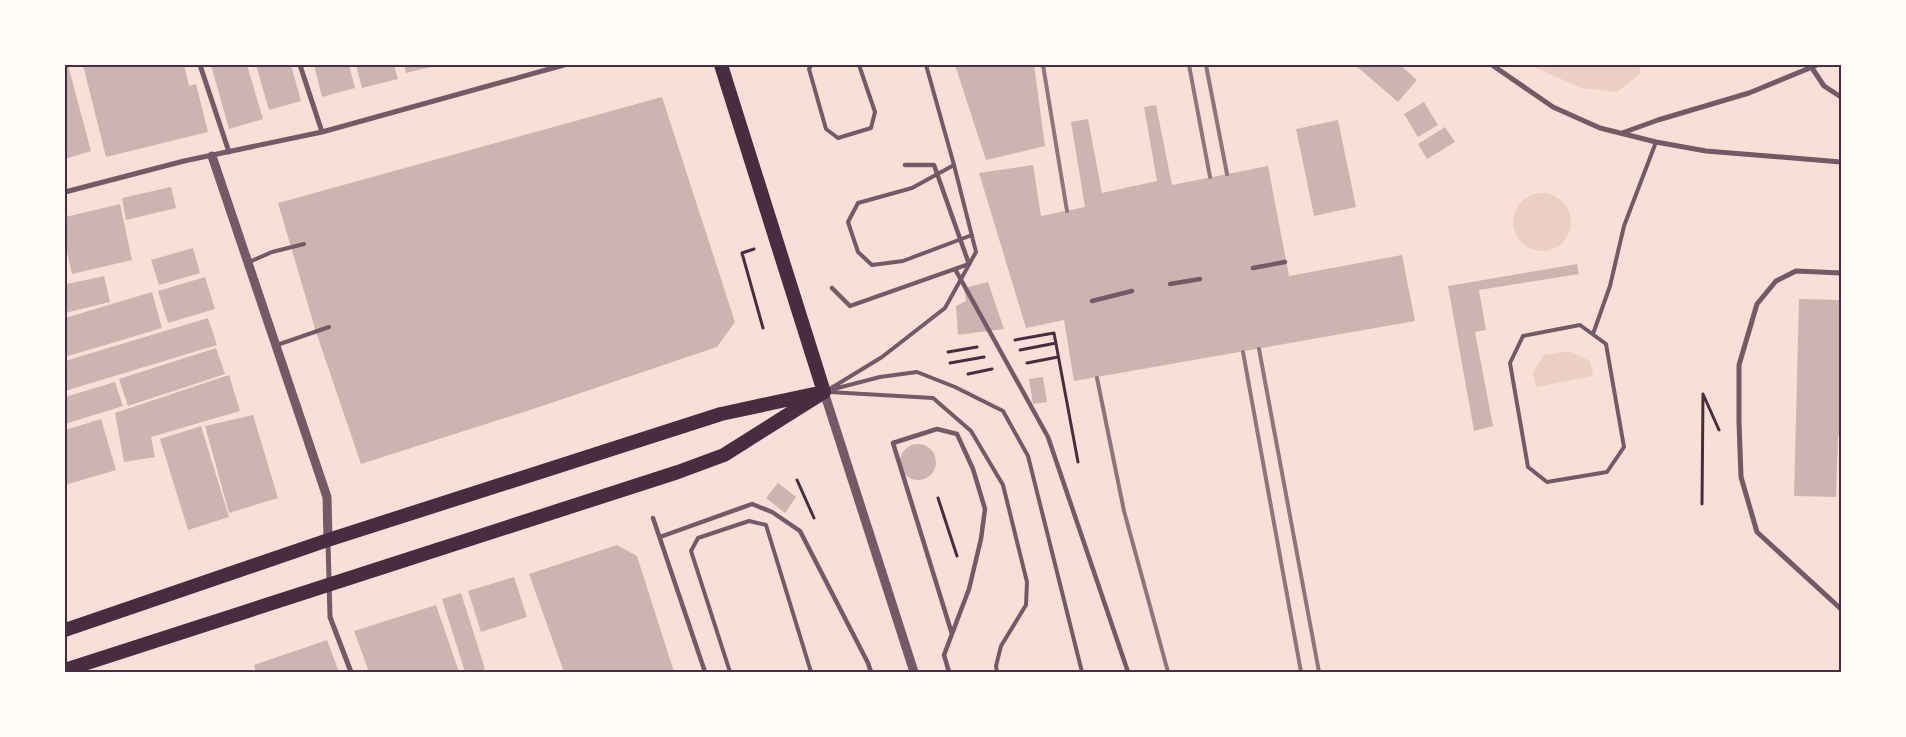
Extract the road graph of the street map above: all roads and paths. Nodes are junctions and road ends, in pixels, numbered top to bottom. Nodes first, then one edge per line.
1 (200, 65) edge
2 (300, 65) edge
3 (535, 65) edge
4 (564, 65) edge
5 (721, 65) edge
6 (811, 65) edge
7 (859, 65) edge
8 (926, 65) edge
9 (1492, 65) edge
10 (1815, 67) edge
11 (538, 73) junction
12 (1841, 97) edge
13 (322, 132) junction
14 (1622, 133) junction
15 (1656, 142) junction
16 (229, 152) junction
17 (212, 156) junction
18 (1841, 162) edge
19 (905, 165) dead end
20 (954, 165) junction
21 (65, 192) edge
22 (972, 235) junction
23 (304, 244) dead end
24 (754, 249) dead end
25 (247, 262) junction
26 (1285, 262) dead end
27 (1253, 268) dead end
28 (955, 269) junction
29 (1841, 274) edge
30 (1200, 278) dead end
31 (961, 279) junction
32 (1170, 284) dead end
33 (832, 288) dead end
34 (1132, 291) dead end
35 (1092, 301) dead end
36 (329, 327) dead end
37 (763, 328) dead end
38 (1593, 334) junction
39 (275, 346) junction
40 (824, 392) junction
41 (1722, 436) dead end
42 (938, 498) dead end
43 (1702, 504) dead end
44 (653, 518) dead end
45 (660, 537) junction
46 (328, 540) junction
47 (330, 585) junction
48 (969, 589) junction
49 (1841, 609) edge
50 (65, 630) edge
51 (952, 634) junction
52 (65, 670) edge
53 (351, 672) edge
54 (705, 672) edge
55 (730, 672) edge
56 (810, 672) edge
57 (871, 672) edge
58 (914, 672) edge
59 (949, 672) edge
60 (997, 672) edge
61 (1082, 672) edge
62 (1128, 672) edge

1 - 16 street
2 - 13 street
3 - 11 street
4 - 11 street
5 - 40 highway
6 - 7 lane
8 - 20 lane
9 - 14 street
10 - 12 street
10 - 14 street
11 - 13 street
13 - 16 street
14 - 15 street
15 - 18 street
15 - 38 lane
16 - 17 street
17 - 21 street
17 - 25 street
19 - 28 street
20 - 22 lane
20 - 22 lane
22 - 31 lane
23 - 25 lane
24 - 37 path
25 - 39 street
26 - 27 street
28 - 31 street
28 - 33 street
29 - 49 street
30 - 32 street
31 - 40 lane
31 - 62 street
34 - 35 street
36 - 39 lane
38 - 38 lane
39 - 46 street
40 - 46 highway
40 - 47 highway
40 - 58 street
40 - 60 lane
40 - 61 lane
41 - 43 path
42 - 48 path
44 - 45 street
45 - 54 street
45 - 57 street
46 - 47 street
46 - 50 highway
47 - 52 highway
47 - 53 street
48 - 51 street
48 - 51 street
51 - 59 street
55 - 56 lane

